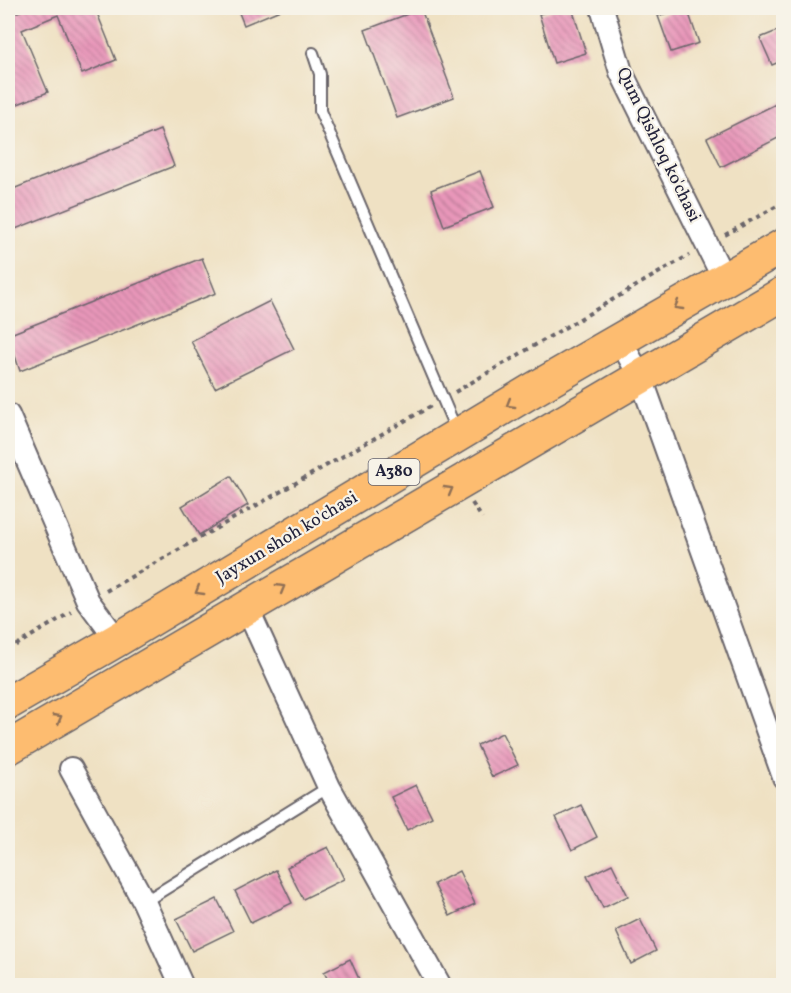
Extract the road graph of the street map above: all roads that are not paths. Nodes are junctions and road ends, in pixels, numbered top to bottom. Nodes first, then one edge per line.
1 (602, 8) edge
2 (313, 53) dead end
3 (783, 245) edge
4 (724, 279) junction
5 (783, 294) edge
6 (620, 340) junction
7 (641, 378) junction
8 (8, 415) edge
9 (458, 435) junction
10 (247, 608) junction
11 (117, 640) junction
12 (8, 703) edge
13 (8, 748) edge
14 (71, 769) dead end
15 (783, 777) edge
16 (329, 787) junction
17 (144, 902) junction
18 (182, 986) edge
19 (440, 986) edge

1 - 4 street, Qum Qishloq ko'chasi
2 - 9 lane
3 - 4 highway, Jayxun shoh ko'chasi / A380
4 -> 6 highway, Jayxun shoh ko'chasi / A380
5 - 7 highway, A380
6 - 7 street
6 -> 9 highway, Jayxun shoh ko'chasi / A380
10 -> 7 highway, A380
7 - 15 street
8 - 11 street
9 -> 11 highway, Jayxun shoh ko'chasi / A380
13 -> 10 highway, A380
10 - 16 street
11 - 12 highway, Jayxun shoh ko'chasi / A380
14 - 17 street
16 - 17 lane
16 - 19 street
17 - 18 street

